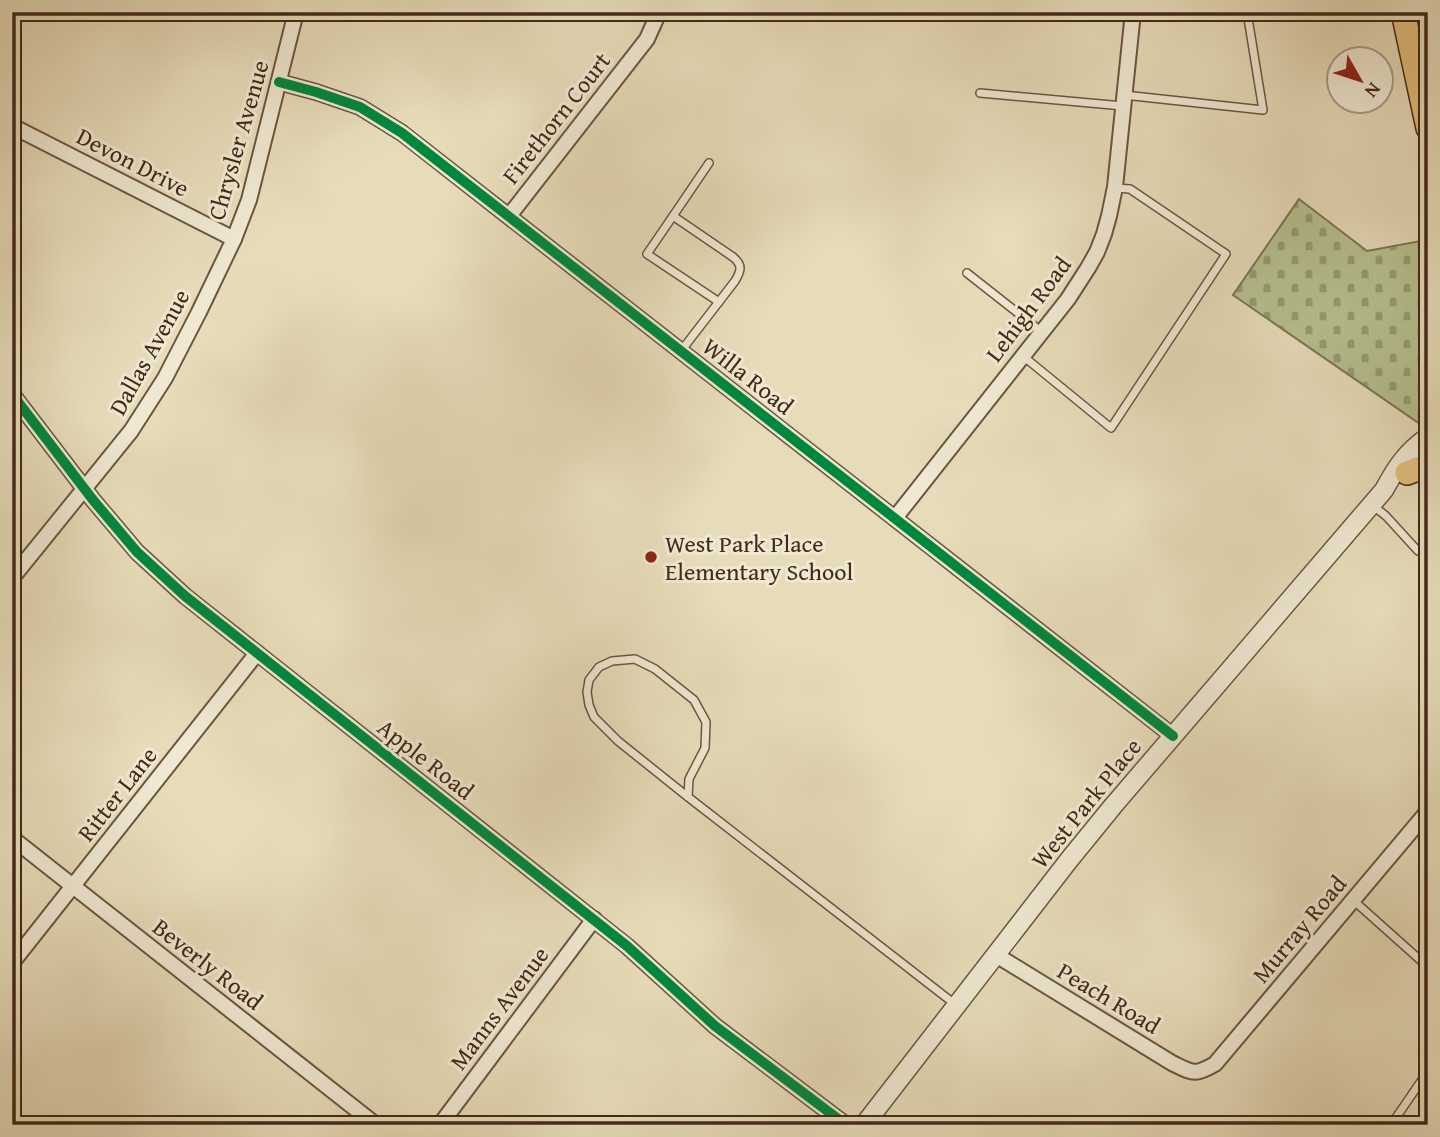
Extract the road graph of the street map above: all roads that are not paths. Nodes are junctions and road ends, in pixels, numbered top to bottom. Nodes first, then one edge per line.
1 (296, 12) edge
2 (659, 12) edge
3 (1133, 12) edge
4 (1247, 12) edge
5 (1403, 12) edge
6 (279, 82) junction
7 (980, 93) dead end
8 (1124, 101) junction
9 (12, 126) edge
10 (1428, 128) edge
11 (709, 163) dead end
12 (1115, 187) junction
13 (509, 216) junction
14 (673, 216) junction
15 (234, 239) junction
16 (967, 273) dead end
17 (719, 302) junction
18 (1042, 332) junction
19 (681, 351) junction
20 (1023, 356) junction
21 (12, 394) edge
22 (1428, 437) edge
23 (1428, 454) edge
24 (1418, 469) edge
25 (83, 488) junction
26 (1384, 490) junction
27 (1371, 504) junction
28 (895, 518) junction
29 (1428, 549) edge
30 (12, 578) edge
31 (257, 653) junction
32 (1173, 736) junction
33 (688, 797) junction
34 (1428, 811) edge
35 (12, 838) edge
36 (73, 886) junction
37 (1353, 900) junction
38 (594, 919) junction
39 (996, 955) junction
40 (12, 963) edge
41 (1428, 967) edge
42 (957, 1006) junction
43 (1428, 1071) edge
44 (1201, 1072) joint
45 (376, 1125) edge
46 (440, 1125) edge
47 (846, 1125) edge
48 (864, 1125) edge
49 (1391, 1125) edge

1 - 6 street, Chrysler Avenue
2 - 13 street, Firethorn Court
3 - 8 street, Lehigh Road
4 - 8 lane
5 - 10 main road
6 - 13 street, Willa Road
6 - 15 street, Chrysler Avenue
7 - 8 lane
8 - 12 street, Lehigh Road
9 - 15 street, Devon Drive
11 - 14 lane
12 - 18 street, Lehigh Road
12 - 20 lane
13 - 19 street, Willa Road
14 - 17 lane
14 - 17 lane
15 - 25 street, Dallas Avenue
16 - 18 lane
17 - 19 lane
18 - 20 street, Lehigh Road
19 - 28 street, Willa Road
20 - 28 street, Lehigh Road
21 - 25 street, Apple Road
22 - 26 street, West Park Place
23 - 24 street, West Park Place
24 - 26 street, West Park Place
25 - 30 street, Dallas Avenue
25 - 31 street, Apple Road
26 - 27 street, West Park Place
27 - 29 lane
27 - 32 street, West Park Place
28 - 32 street, Willa Road
31 - 36 street, Ritter Lane
31 - 38 street, Apple Road
32 - 39 street, West Park Place
33 - 33 lane
33 - 42 lane
34 - 37 street, Murray Road
35 - 36 street, Beverly Road
36 - 40 street, Ritter Lane
36 - 45 street, Beverly Road
37 - 41 lane
37 - 44 street, Murray Road
38 - 46 street, Manns Avenue
38 - 47 street, Apple Road
39 - 42 street, West Park Place
39 - 44 street, Peach Road
42 - 48 street, West Park Place
43 - 49 lane

